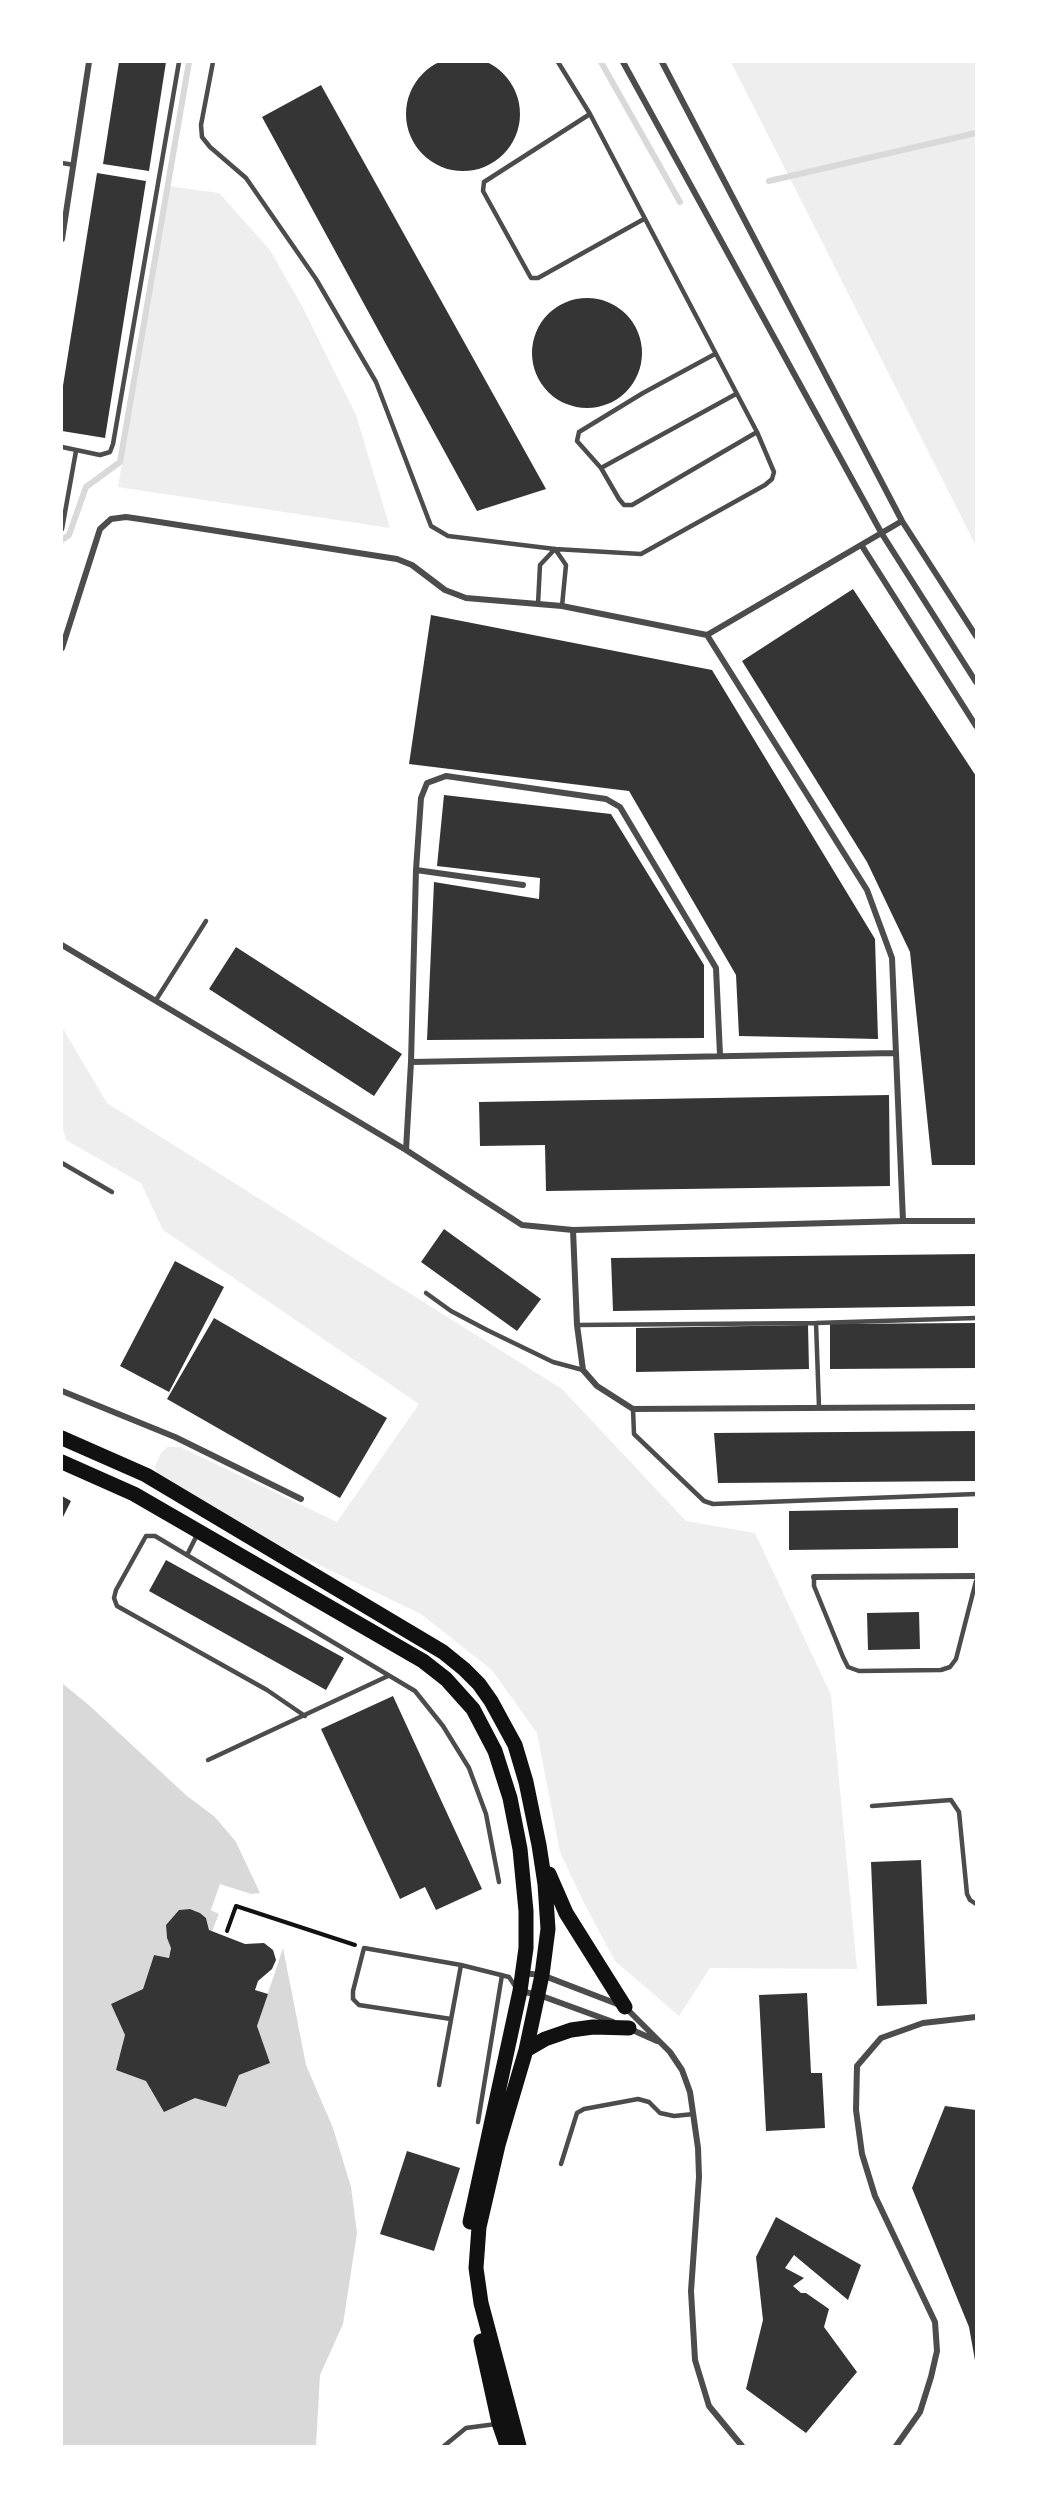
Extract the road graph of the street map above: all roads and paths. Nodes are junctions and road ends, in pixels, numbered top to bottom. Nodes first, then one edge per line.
1 (89, 62) edge
2 (179, 62) edge
3 (213, 62) edge
4 (558, 62) edge
5 (623, 62) edge
6 (662, 62) edge
7 (590, 114) junction
8 (62, 163) edge
9 (74, 165) junction
10 (644, 219) junction
11 (62, 239) edge
12 (715, 354) junction
13 (736, 394) junction
14 (757, 432) junction
15 (62, 447) edge
16 (76, 451) junction
17 (601, 468) junction
18 (902, 521) junction
19 (62, 529) edge
20 (882, 534) junction
21 (862, 546) junction
22 (555, 549) junction
23 (538, 604) junction
24 (562, 606) junction
25 (707, 635) junction
26 (976, 636) edge
27 (62, 648) edge
28 (976, 682) edge
29 (976, 726) edge
30 (416, 870) junction
31 (523, 885) dead end
32 (206, 921) dead end
33 (62, 945) edge
34 (156, 1000) junction
35 (896, 1053) junction
36 (720, 1055) junction
37 (411, 1062) junction
38 (406, 1150) junction
39 (62, 1162) edge
40 (112, 1192) dead end
41 (903, 1221) junction
42 (976, 1221) edge
43 (573, 1230) junction
44 (426, 1293) dead end
45 (976, 1318) edge
46 (816, 1323) junction
47 (577, 1325) junction
48 (583, 1370) junction
49 (62, 1391) edge
50 (819, 1407) junction
51 (976, 1407) edge
52 (633, 1409) junction
53 (62, 1438) edge
54 (62, 1462) edge
55 (976, 1494) edge
56 (302, 1498) dead end
57 (198, 1533) junction
58 (187, 1555) junction
59 (976, 1576) edge
60 (814, 1577) joint
61 (976, 1581) edge
62 (388, 1676) junction
63 (305, 1716) junction
64 (208, 1760) dead end
65 (872, 1806) dead end
66 (539, 1845) junction
67 (499, 1882) dead end
68 (976, 1904) edge
69 (227, 1931) dead end
70 (364, 1948) junction
71 (461, 1965) junction
72 (502, 1975) junction
73 (516, 1975) junction
74 (542, 1975) junction
75 (519, 1991) junction
76 (539, 1995) junction
77 (625, 2007) junction
78 (976, 2017) edge
79 (451, 2019) junction
80 (629, 2028) junction
81 (660, 2043) junction
82 (526, 2050) junction
83 (439, 2085) dead end
84 (694, 2114) junction
85 (478, 2122) dead end
86 (561, 2164) dead end
87 (499, 2423) junction
88 (444, 2446) edge
89 (507, 2446) edge
90 (519, 2446) edge
91 (742, 2446) edge
92 (896, 2446) edge

1 - 9 street
2 - 16 lane
3 - 22 lane
4 - 7 lane
5 - 20 street
6 - 18 street
7 - 10 lane
7 - 10 lane
8 - 9 lane
9 - 11 street
10 - 12 lane
12 - 13 lane
12 - 17 lane
13 - 14 lane
13 - 17 lane
14 - 17 lane
14 - 22 lane
15 - 16 lane
16 - 19 lane
18 - 20 street
18 - 26 street
20 - 21 street
20 - 28 street
21 - 25 street
21 - 29 street
22 - 23 lane
22 - 24 lane
23 - 24 street
23 - 27 street
24 - 25 street
25 - 35 street
30 - 31 street
30 - 36 street
30 - 37 street
32 - 34 lane
33 - 34 street
34 - 38 street
35 - 36 street
35 - 41 street
36 - 37 street
37 - 38 street
38 - 43 street
39 - 40 lane
41 - 42 street
41 - 43 street
43 - 47 street
44 - 48 lane
45 - 46 lane
46 - 47 lane
46 - 50 lane
47 - 48 street
48 - 52 street
49 - 56 street
50 - 51 street
50 - 52 street
52 - 55 lane
53 - 66 main road
54 - 57 main road
57 - 58 lane
57 - 73 main road
58 - 62 lane
58 - 63 lane
59 - 60 street
60 - 61 lane
62 - 63 lane
62 - 67 lane
63 - 64 lane
65 - 68 lane
66 - 74 main road
66 - 77 main road
69 - 70 path
70 - 71 lane
70 - 79 lane
71 - 72 lane
71 - 79 lane
72 - 73 lane
72 - 85 lane
73 - 74 street
73 - 75 main road
74 - 76 main road
74 - 77 street
75 - 76 street
75 - 87 main road
76 - 80 street
76 - 82 main road
77 - 81 street
78 - 92 street
79 - 83 lane
80 - 81 street
80 - 82 main road
81 - 84 street
82 - 90 main road
84 - 86 lane
84 - 91 street
87 - 88 lane
87 - 89 main road

